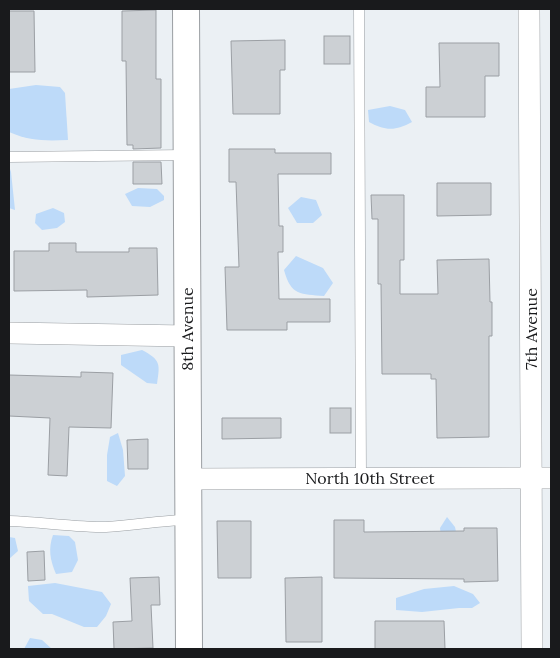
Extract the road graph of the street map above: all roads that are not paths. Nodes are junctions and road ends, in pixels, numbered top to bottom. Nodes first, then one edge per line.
1 (186, 9) edge
2 (359, 9) edge
3 (529, 9) edge
4 (9, 156) edge
5 (187, 156) junction
6 (9, 333) edge
7 (188, 336) junction
8 (361, 478) junction
9 (541, 478) edge
10 (188, 479) junction
11 (188, 520) junction
12 (9, 521) edge
13 (189, 649) edge
14 (532, 649) edge

1 - 5 street, 8th Avenue
2 - 8 lane
3 - 9 street, 7th Avenue
4 - 5 lane
5 - 7 street, 8th Avenue
6 - 7 street
7 - 10 street, 8th Avenue
8 - 9 street, North 10th Street
8 - 10 street, North 10th Street
9 - 14 street, 7th Avenue
10 - 11 street, 8th Avenue
11 - 12 lane
11 - 13 street, 8th Avenue

